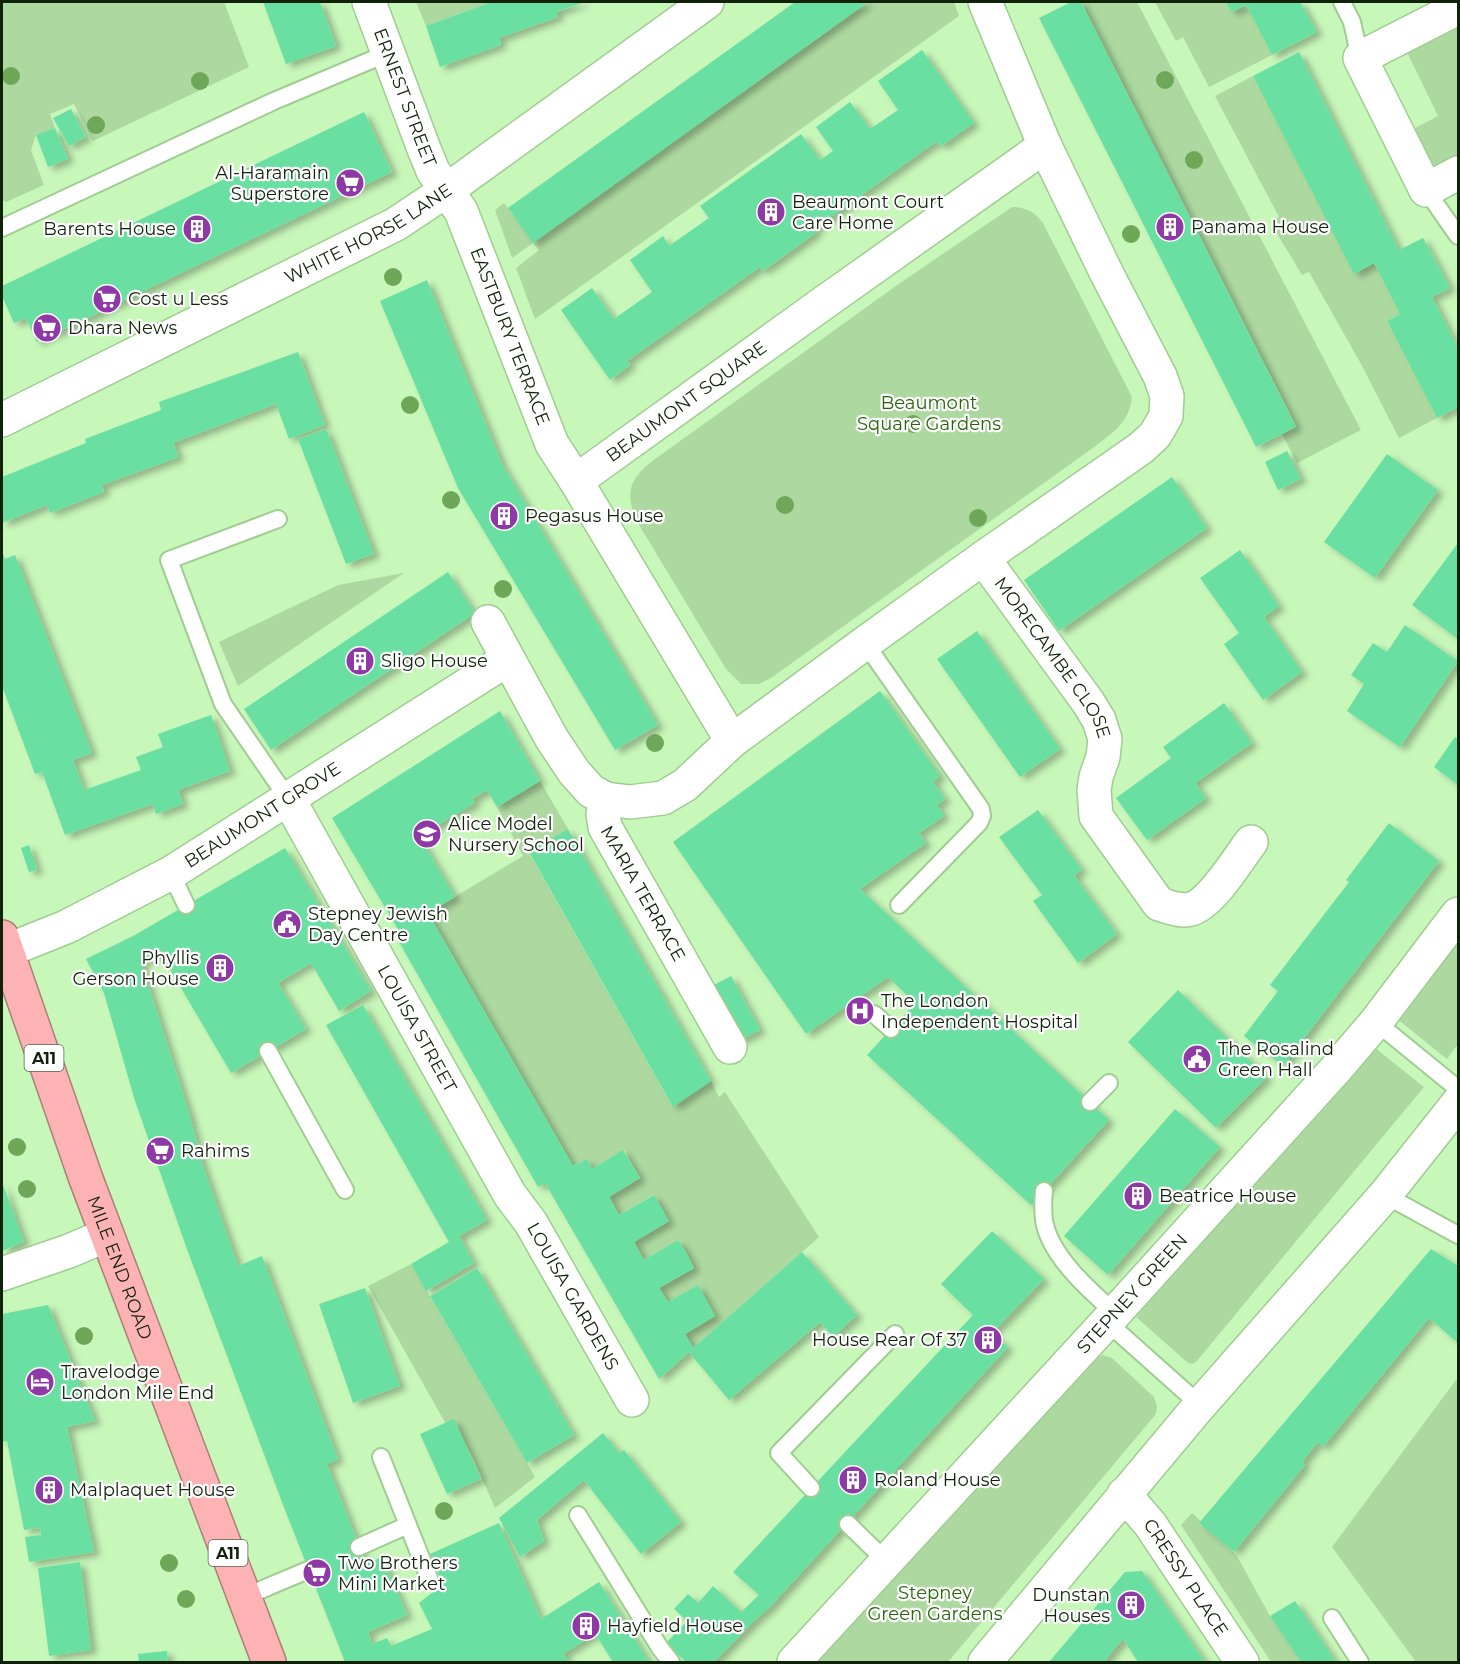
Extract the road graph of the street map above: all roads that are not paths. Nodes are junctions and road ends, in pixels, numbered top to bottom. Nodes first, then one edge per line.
1 (369, 2) edge
2 (707, 2) edge
3 (985, 2) edge
4 (1342, 2) edge
5 (1458, 8) edge
6 (388, 53) junction
7 (1360, 58) junction
8 (1046, 146) junction
9 (1458, 173) edge
10 (447, 190) junction
11 (1426, 190) junction
12 (2, 228) edge
13 (1458, 236) edge
14 (2, 420) edge
15 (576, 482) junction
16 (278, 519) dead end
17 (983, 558) junction
18 (489, 622) dead end
19 (864, 644) junction
20 (508, 659) junction
21 (732, 741) junction
22 (289, 800) junction
23 (606, 800) junction
24 (1251, 842) dead end
25 (171, 873) junction
26 (899, 904) dead end
27 (186, 906) dead end
28 (1458, 914) edge
29 (4, 944) edge
30 (874, 1014) dead end
31 (1376, 1022) junction
32 (891, 1029) dead end
33 (730, 1047) dead end
34 (268, 1051) dead end
35 (1109, 1083) dead end
36 (1458, 1089) edge
37 (1090, 1102) dead end
38 (1458, 1103) edge
39 (345, 1190) dead end
40 (1044, 1191) dead end
41 (510, 1195) joint
42 (1385, 1195) junction
43 (107, 1235) junction
44 (1458, 1235) edge
45 (2, 1274) edge
46 (1111, 1318) junction
47 (895, 1334) dead end
48 (632, 1400) dead end
49 (1200, 1405) junction
50 (381, 1457) dead end
51 (811, 1488) dead end
52 (1124, 1494) junction
53 (578, 1515) dead end
54 (848, 1524) dead end
55 (408, 1526) junction
56 (359, 1547) dead end
57 (887, 1562) junction
58 (308, 1570) dead end
59 (429, 1578) dead end
60 (244, 1598) junction
61 (1332, 1618) dead end
62 (269, 1662) edge
63 (671, 1662) edge
64 (794, 1662) edge
65 (985, 1662) edge
66 (1242, 1662) edge
67 (1360, 1662) edge

1 - 6 street, ERNEST STREET
2 - 10 street, WHITE HORSE LANE
3 - 8 street
4 - 7 lane
5 - 7 street
6 - 10 street, ERNEST STREET
6 - 12 lane
7 - 11 street
8 - 15 street, BEAUMONT SQUARE
8 - 17 street
9 - 11 street
10 - 14 street, WHITE HORSE LANE
10 - 15 street, EASTBURY TERRACE
11 - 13 lane
15 - 21 street
16 - 22 lane
17 - 19 street
17 - 24 street, MORECAMBE CLOSE
18 - 20 street, MARIA TERRACE
19 - 21 street
19 - 26 lane
20 - 22 street, BEAUMONT GROVE
20 - 23 street, MARIA TERRACE
21 - 23 street
22 - 25 street, BEAUMONT GROVE
22 - 41 street, LOUISA STREET
23 - 33 street, MARIA TERRACE
25 - 27 lane
25 - 29 street, BEAUMONT GROVE
28 - 31 street, STEPNEY GREEN
29 - 43 highway, MILE END ROAD / A11
30 - 32 lane
31 - 36 lane
31 - 46 street, STEPNEY GREEN
34 - 39 lane
35 - 37 lane
38 - 42 street
40 - 46 lane
41 - 48 street, LOUISA GARDENS
42 - 44 lane
42 - 49 street
43 - 45 street
43 - 60 highway, MILE END ROAD / A11
46 - 49 lane
46 - 57 street, STEPNEY GREEN
47 - 51 lane
49 - 52 street
50 - 55 lane
52 - 65 street
52 - 66 street, CRESSY PLACE
53 - 63 lane
54 - 57 lane
55 - 56 lane
55 - 59 lane
57 - 64 street, STEPNEY GREEN
58 - 60 lane
60 - 62 highway, MILE END ROAD / A11
61 - 67 lane

